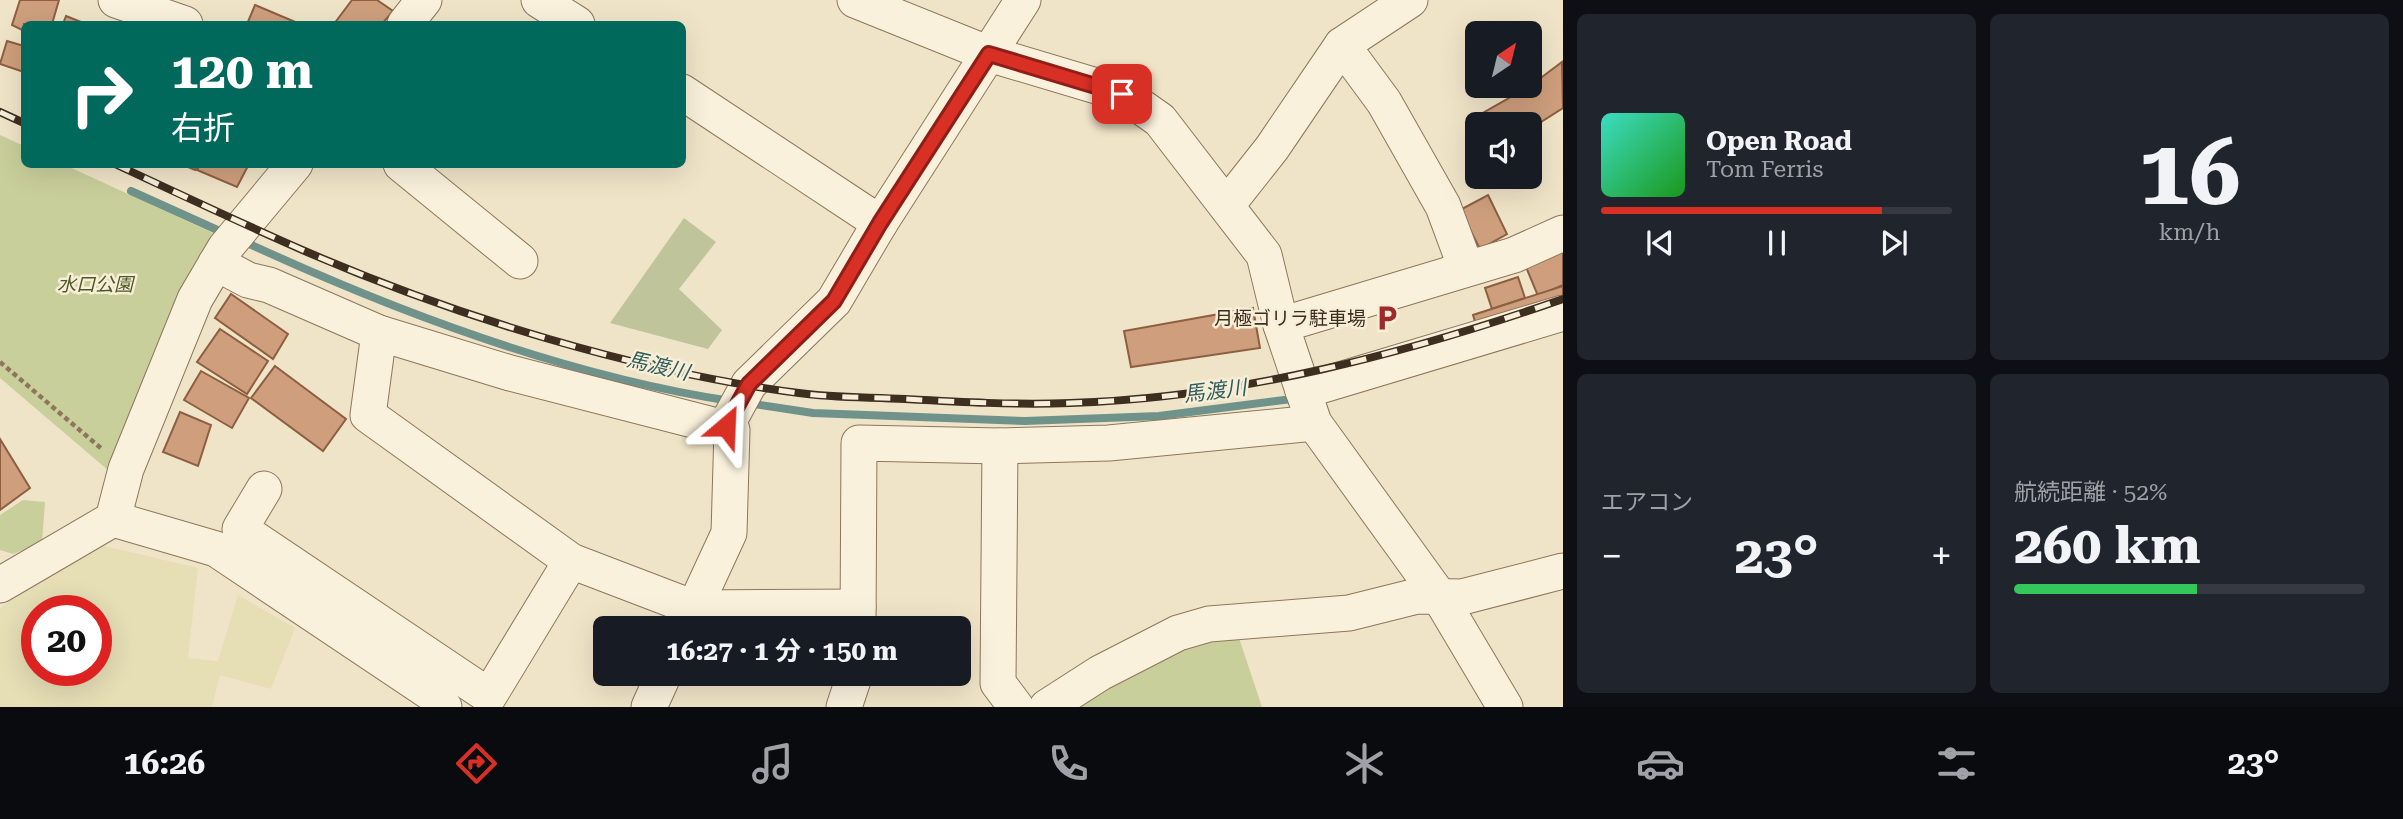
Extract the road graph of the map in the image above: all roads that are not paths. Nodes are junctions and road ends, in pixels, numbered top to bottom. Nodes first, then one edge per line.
1 (116, 0) edge
2 (424, 0) edge
3 (539, 0) edge
4 (855, 0) edge
5 (1023, 0) edge
6 (1410, 0) edge
7 (179, 15) edge
8 (407, 21) edge
9 (572, 21) edge
10 (1342, 45) junction
11 (989, 54) junction
12 (686, 95) edge
13 (292, 168) edge
14 (406, 168) edge
15 (1227, 205) junction
16 (880, 223) junction
17 (1563, 233) edge
18 (226, 247) junction
19 (520, 261) dead end
20 (1466, 268) junction
21 (1563, 313) edge
22 (1282, 326) junction
23 (379, 333) junction
24 (1309, 407) junction
25 (733, 410) junction
26 (1000, 446) junction
27 (264, 489) dead end
28 (113, 519) junction
29 (570, 561) junction
30 (1563, 571) edge
31 (0, 585) edge
32 (1439, 596) junction
33 (686, 616) edge
34 (691, 616) edge
35 (859, 616) edge
36 (659, 686) edge
37 (851, 686) edge
38 (444, 703) edge
39 (649, 707) edge
40 (844, 707) edge
41 (1016, 707) edge
42 (1047, 707) edge
43 (1505, 707) edge

1 - 7 street
2 - 8 street
3 - 9 street
4 - 11 street
5 - 11 street
6 - 10 street
10 - 15 street
10 - 20 street
11 - 15 street
11 - 16 street
12 - 16 street
13 - 18 street
14 - 19 street
15 - 22 street
16 - 25 street
17 - 20 street
18 - 23 street
18 - 28 street
20 - 22 street
21 - 24 street
22 - 24 street
23 - 25 street
23 - 29 street
24 - 26 street
24 - 32 street
25 - 34 street
26 - 35 street
26 - 41 street
27 - 29 street
28 - 31 street
28 - 38 street
29 - 33 street
30 - 32 street
32 - 42 street
32 - 43 street
36 - 39 street
37 - 40 street

